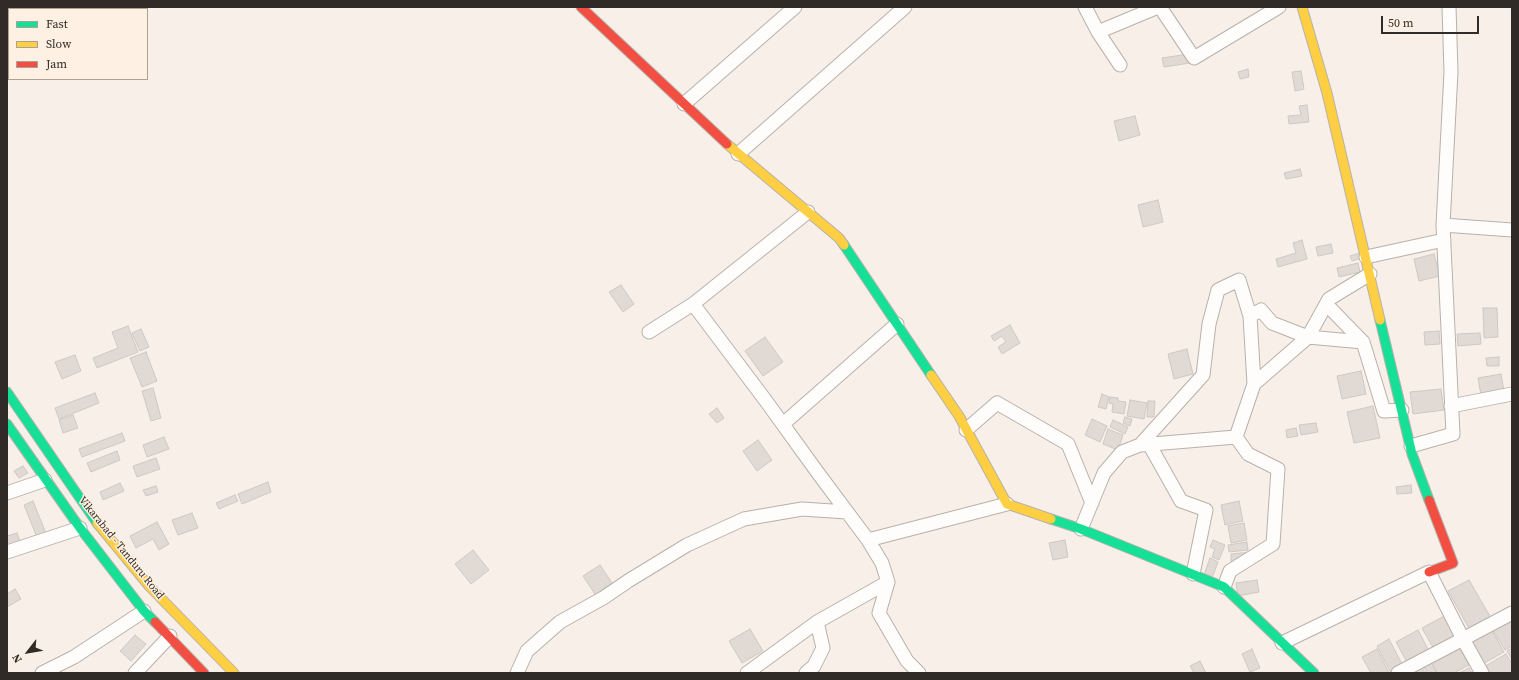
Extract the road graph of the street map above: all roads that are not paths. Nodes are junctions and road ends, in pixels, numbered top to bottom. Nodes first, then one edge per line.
1 (582, 7) edge
2 (795, 7) edge
3 (905, 7) edge
4 (1085, 7) edge
5 (1159, 7) edge
6 (1279, 7) edge
7 (1302, 7) edge
8 (1449, 7) edge
9 (1098, 32) junction
10 (1120, 65) dead end
11 (684, 104) junction
12 (738, 154) junction
13 (808, 212) junction
14 (1444, 224) junction
15 (1512, 230) edge
16 (1444, 240) junction
17 (1366, 257) junction
18 (1370, 274) junction
19 (693, 304) junction
20 (1326, 304) junction
21 (1250, 316) junction
22 (897, 324) junction
23 (649, 332) dead end
24 (1308, 337) junction
25 (1363, 342) junction
26 (1254, 384) junction
27 (7, 392) edge
28 (1512, 394) edge
29 (1451, 406) junction
30 (1402, 410) junction
31 (23, 415) junction
32 (783, 424) junction
33 (7, 425) edge
34 (966, 430) junction
35 (1236, 437) junction
36 (1145, 444) junction
37 (1411, 446) junction
38 (46, 480) junction
39 (7, 493) edge
40 (1092, 503) junction
41 (1007, 504) junction
42 (847, 512) junction
43 (80, 528) junction
44 (1081, 529) junction
45 (868, 540) junction
46 (7, 552) edge
47 (1429, 572) junction
48 (1193, 574) junction
49 (888, 582) junction
50 (1224, 587) junction
51 (144, 611) junction
52 (1512, 613) edge
53 (817, 622) junction
54 (170, 636) junction
55 (1464, 639) junction
56 (1282, 643) junction
57 (754, 671) edge
58 (42, 673) edge
59 (134, 673) edge
60 (204, 673) edge
61 (234, 673) edge
62 (517, 673) edge
63 (806, 673) edge
64 (918, 673) edge
65 (1314, 673) edge
66 (1398, 673) edge
67 (1482, 673) edge

1 - 11 street
2 - 11 street
3 - 12 street
4 - 9 street
5 - 6 street
5 - 9 street
7 - 17 street
8 - 14 street
9 - 10 street
11 - 12 street
12 - 13 street
13 - 19 street
13 - 22 street
14 - 15 street
14 - 16 street
16 - 17 street
16 - 29 street
17 - 18 street
18 - 20 street
18 - 30 street
19 - 23 street
19 - 32 street
20 - 24 street
20 - 25 street
21 - 24 street
21 - 26 street
21 - 36 street
22 - 32 street
22 - 34 street
24 - 25 street
24 - 26 street
25 - 30 street
26 - 35 street
27 - 31 street, Vikarabad - Tanduru Road
28 - 29 street
29 - 37 street
30 - 37 street
31 - 33 street
31 - 61 street, Vikarabad - Tanduru Road
32 - 42 street
33 - 38 street, Vikarabad - Tanduru Road
34 - 40 street
34 - 41 street
35 - 36 street
35 - 50 street
36 - 40 street
36 - 48 street
37 - 47 street
38 - 39 street
38 - 43 street, Vikarabad - Tanduru Road
40 - 44 street
41 - 44 street
41 - 45 street
42 - 45 street
42 - 62 street
43 - 46 street
43 - 51 street, Vikarabad - Tanduru Road
44 - 48 street
45 - 49 street
47 - 55 street
47 - 56 street
48 - 50 street
49 - 53 street
49 - 64 street
50 - 56 street
51 - 54 street, Vikarabad - Tanduru Road
51 - 58 street
52 - 55 street
53 - 57 street
53 - 63 street
54 - 59 street
54 - 60 street, Vikarabad - Tanduru Road
55 - 66 street
55 - 67 street
56 - 65 street

